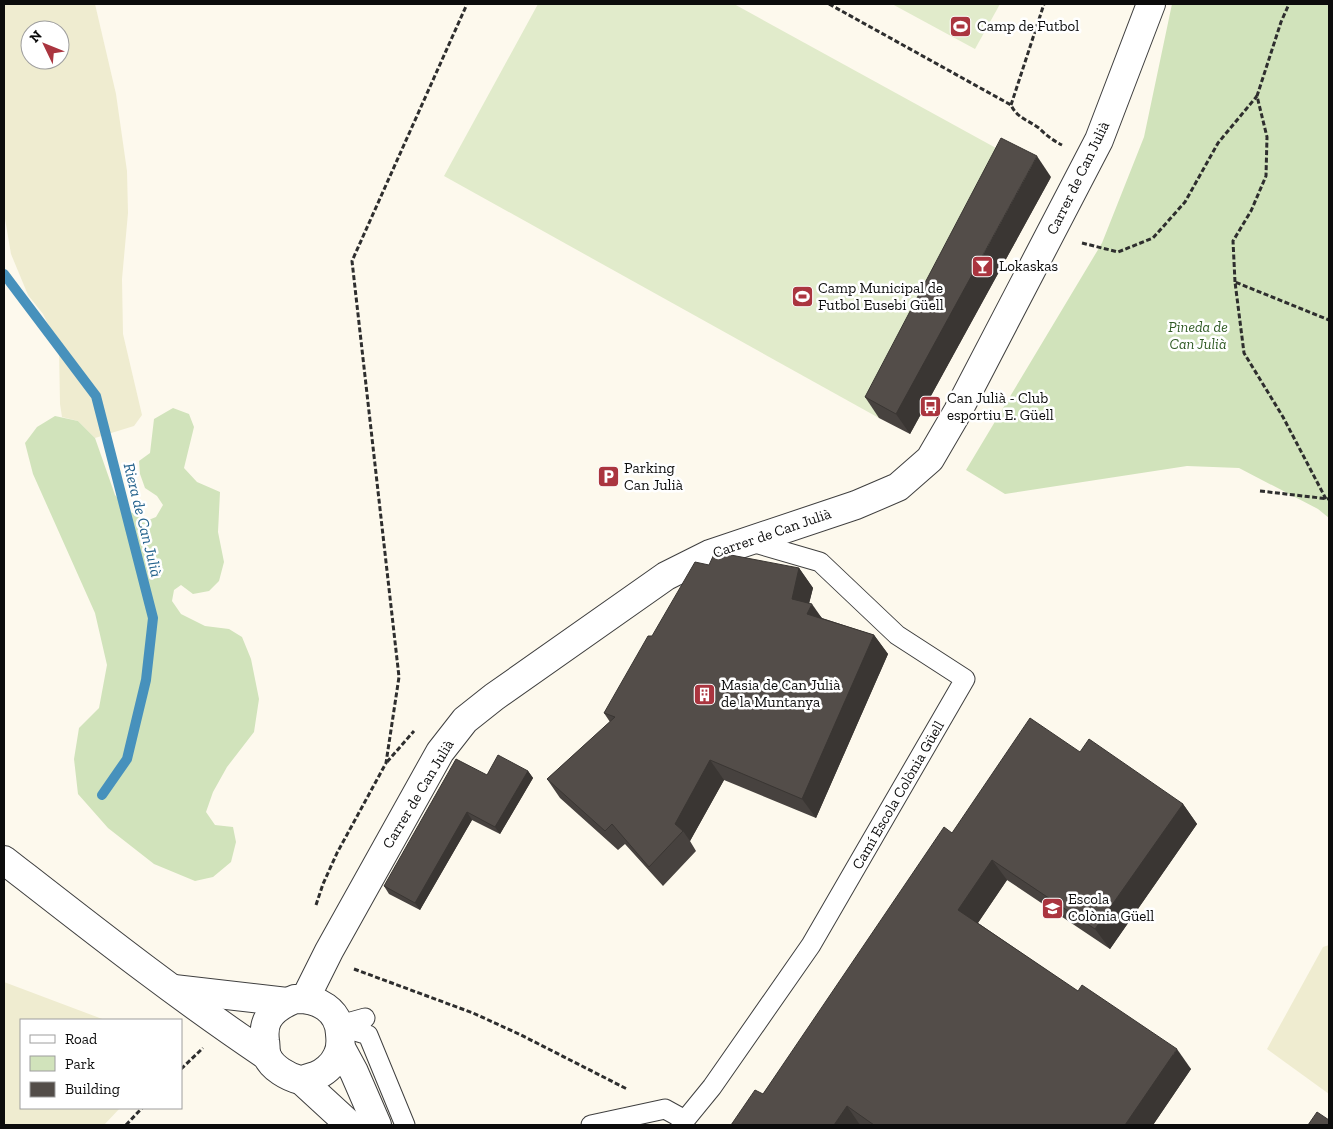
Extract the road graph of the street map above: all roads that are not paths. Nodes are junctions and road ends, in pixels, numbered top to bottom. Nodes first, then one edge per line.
1 (1151, 4) edge
2 (747, 541) junction
3 (4, 860) edge
4 (172, 988) junction
5 (296, 1001) junction
6 (346, 1031) junction
7 (267, 1056) junction
8 (301, 1080) junction
9 (683, 1122) edge
10 (350, 1125) edge
11 (377, 1125) edge
12 (405, 1125) edge
13 (592, 1125) edge

1 - 2 street, Carrer de Can Julià
2 - 5 street, Carrer de Can Julià
2 - 9 lane, Camí Escola Colònia Güell
3 - 4 street
4 - 5 street
4 - 7 street
5 - 6 street
5 - 7 street
6 - 8 street
6 - 11 street
6 - 12 lane
7 - 8 street
8 - 10 street
9 - 13 lane

